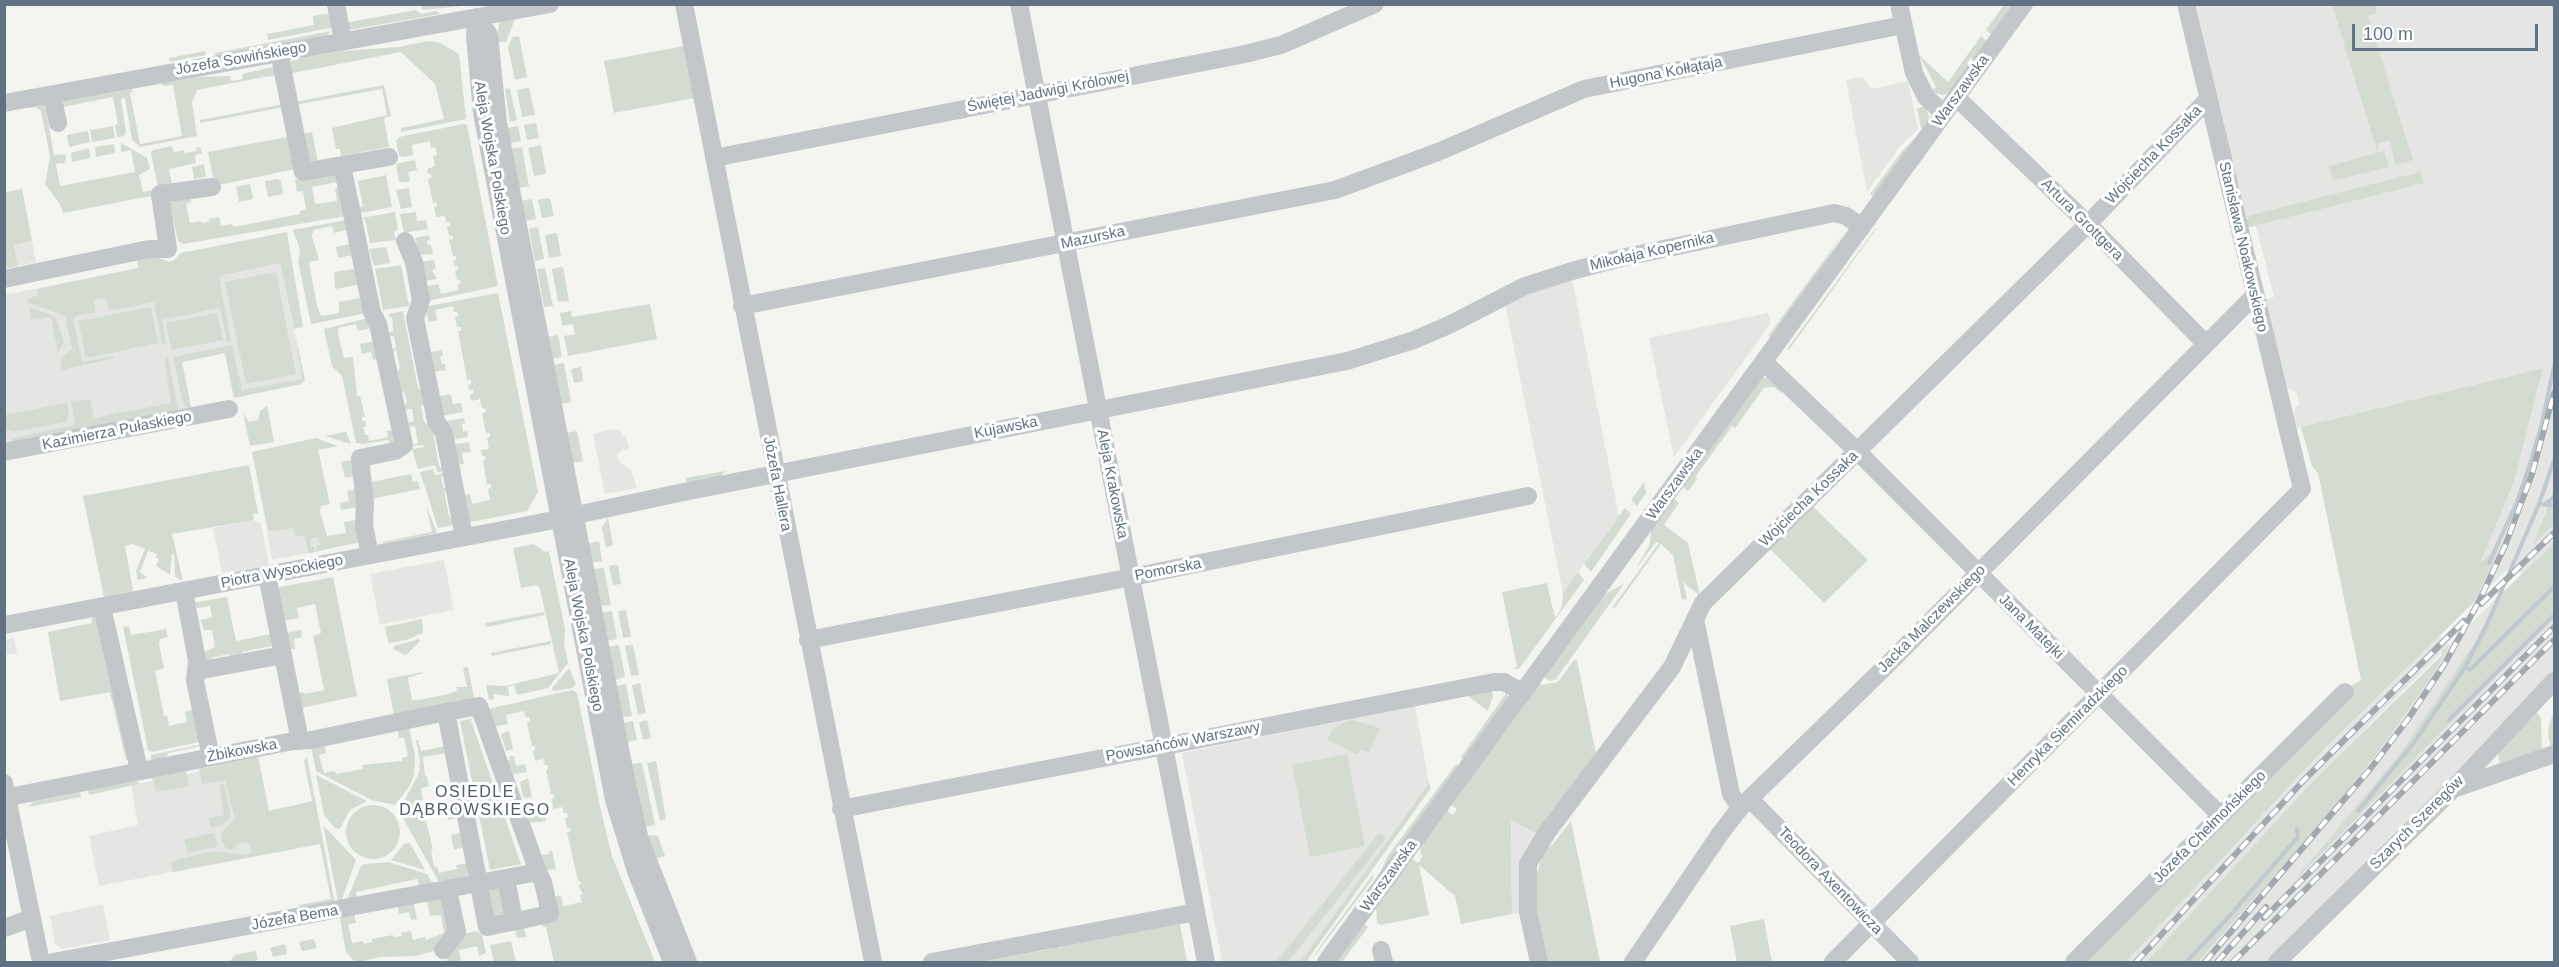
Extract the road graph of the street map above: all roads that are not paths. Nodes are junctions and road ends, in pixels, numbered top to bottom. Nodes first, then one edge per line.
1 (336, 4) edge
2 (550, 4) edge
3 (684, 4) edge
4 (1019, 4) edge
5 (1375, 4) edge
6 (1899, 4) edge
7 (2024, 4) edge
8 (2186, 4) edge
9 (477, 17) junction
10 (1904, 25) junction
11 (343, 41) junction
12 (279, 52) junction
13 (52, 94) junction
14 (1037, 94) junction
15 (1956, 97) junction
16 (2208, 99) junction
17 (4, 103) edge
18 (1944, 114) junction
19 (58, 123) dead end
20 (1438, 152) joint
21 (389, 157) dead end
22 (714, 158) junction
23 (342, 165) junction
24 (212, 187) dead end
25 (2088, 224) junction
26 (1862, 227) junction
27 (405, 241) dead end
28 (1065, 243) junction
29 (4, 279) edge
30 (2254, 296) junction
31 (742, 306) junction
32 (1449, 326) joint
33 (2206, 344) junction
34 (1764, 362) junction
35 (229, 409) dead end
36 (1098, 410) junction
37 (4, 452) edge
38 (1858, 452) junction
39 (776, 475) junction
40 (2302, 489) joint
41 (1528, 496) dead end
42 (567, 517) junction
43 (464, 537) junction
44 (370, 555) junction
45 (1978, 573) junction
46 (267, 575) junction
47 (1131, 577) junction
48 (184, 591) junction
49 (102, 607) junction
50 (1695, 618) junction
51 (4, 625) edge
52 (808, 640) junction
53 (282, 655) junction
54 (197, 671) junction
55 (2554, 681) edge
56 (2344, 692) dead end
57 (1523, 693) junction
58 (2099, 695) junction
59 (446, 712) junction
60 (300, 741) junction
61 (1163, 745) junction
62 (2554, 754) edge
63 (211, 757) junction
64 (139, 770) junction
65 (2452, 790) junction
66 (5, 792) edge
67 (1745, 804) junction
68 (841, 809) junction
69 (2221, 816) junction
70 (538, 872) junction
71 (506, 878) junction
72 (478, 884) junction
73 (448, 891) junction
74 (1196, 912) junction
75 (32, 918) junction
76 (514, 921) junction
77 (1871, 924) junction
78 (4, 928) edge
79 (442, 950) dead end
80 (41, 963) edge
81 (52, 963) edge
82 (672, 963) edge
83 (688, 963) edge
84 (873, 963) edge
85 (932, 963) edge
86 (1206, 963) edge
87 (1326, 963) edge
88 (1539, 963) edge
89 (1633, 963) edge
90 (1833, 963) edge
91 (1910, 963) edge
92 (2074, 963) edge
93 (2277, 963) edge

1 - 11 street
2 - 9 street, Józefa Sowińskiego
3 - 22 street, Józefa Hallera
4 - 14 street, Aleja Krakowska
5 - 14 street, Świętej Jadwigi Królowej
6 - 10 street
7 - 15 street, Warszawska
8 - 16 street, Stanisława Noakowskiego
9 - 11 street, Józefa Sowińskiego
9 - 42 street, Aleja Wojska Polskiego
10 - 18 street
10 - 20 street, Hugona Kołłątaja
11 - 12 street, Józefa Sowińskiego
12 - 13 street, Józefa Sowińskiego
12 - 23 street
13 - 17 street, Józefa Sowińskiego
13 - 19 street
14 - 22 street, Świętej Jadwigi Królowej
14 - 28 street, Aleja Krakowska
15 - 18 street, Warszawska
15 - 25 street, Artura Grottgera
16 - 25 street, Wojciecha Kossaka
16 - 30 street, Stanisława Noakowskiego
18 - 26 street, Warszawska
20 - 28 street, Mazurska
21 - 23 street
22 - 31 street, Józefa Hallera
23 - 44 street
24 - 29 street
25 - 33 street, Artura Grottgera
25 - 38 street, Wojciecha Kossaka
26 - 32 street, Mikołaja Kopernika
26 - 34 street, Warszawska
27 - 43 street
28 - 31 street, Mazurska
28 - 36 street, Aleja Krakowska
30 - 33 street, Jacka Malczewskiego
30 - 40 street, Stanisława Noakowskiego
31 - 39 street, Józefa Hallera
32 - 36 street, Kujawska
33 - 45 street, Jacka Malczewskiego
34 - 38 street, Jana Matejki
34 - 57 street, Warszawska
35 - 37 street, Kazimierza Pułaskiego
36 - 39 street, Kujawska
36 - 47 street, Aleja Krakowska
38 - 45 street, Jana Matejki
38 - 50 street, Wojciecha Kossaka
39 - 42 street, Kujawska
39 - 52 street, Józefa Hallera
40 - 58 street, Henryka Siemiradzkiego
41 - 47 street, Pomorska
42 - 43 street, Piotra Wysockiego
42 - 82 street, Aleja Wojska Polskiego
42 - 83 street, Aleja Wojska Polskiego
43 - 44 street, Piotra Wysockiego
44 - 46 street, Piotra Wysockiego
45 - 58 street, Jana Matejki
45 - 67 street, Jacka Malczewskiego
46 - 48 street, Piotra Wysockiego
46 - 53 street
47 - 52 street, Pomorska
47 - 61 street, Aleja Krakowska
48 - 49 street, Piotra Wysockiego
48 - 54 street
49 - 51 street, Piotra Wysockiego
49 - 64 street
50 - 67 street, Teodora Axentowicza
50 - 88 street, Wojciecha Kossaka
52 - 68 street, Józefa Hallera
53 - 54 street
53 - 60 street
54 - 63 street
55 - 65 street, Szarych Szeregów
56 - 69 street, Józefa Chełmońskiego
57 - 61 street, Powstańców Warszawy
57 - 87 street, Warszawska
58 - 69 street, Jana Matejki
58 - 77 street, Henryka Siemiradzkiego
59 - 60 street, Żbikowska
59 - 70 street, Żbikowska
59 - 72 street
60 - 63 street, Żbikowska
61 - 68 street, Powstańców Warszawy
61 - 74 street, Aleja Krakowska
62 - 65 street
63 - 64 street, Żbikowska
64 - 66 street, Żbikowska
65 - 93 street, Szarych Szeregów
66 - 75 street
67 - 77 street, Teodora Axentowicza
67 - 89 street, Jacka Malczewskiego
68 - 84 street, Józefa Hallera
69 - 92 street, Józefa Chełmońskiego
70 - 71 street, Józefa Bema
70 - 76 street
71 - 72 street, Józefa Bema
71 - 76 street
72 - 73 street, Józefa Bema
72 - 76 street
73 - 79 street
73 - 81 street, Józefa Bema
74 - 85 street
74 - 86 street, Aleja Krakowska
75 - 78 street
75 - 80 street
77 - 90 street, Henryka Siemiradzkiego
77 - 91 street, Teodora Axentowicza

